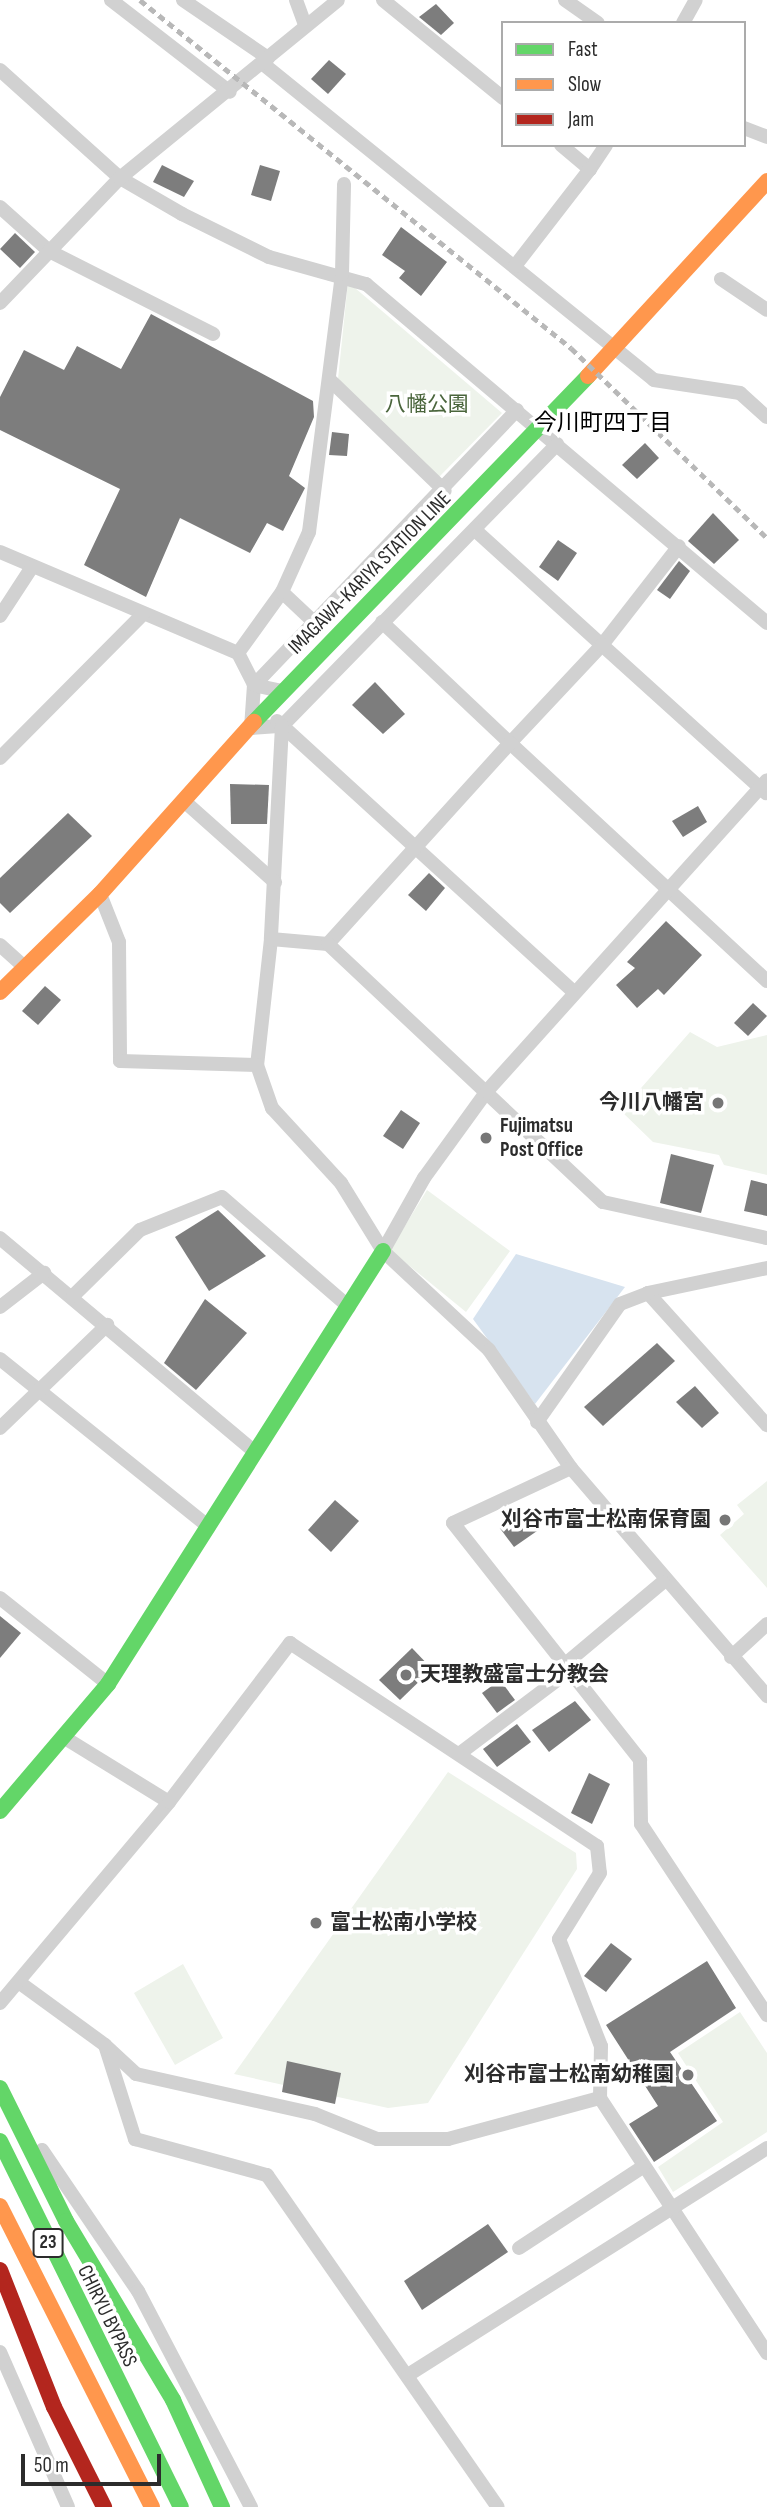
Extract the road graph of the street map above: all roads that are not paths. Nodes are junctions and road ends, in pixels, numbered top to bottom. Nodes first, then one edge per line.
1 (111, 0) edge
2 (183, 0) edge
3 (296, 0) edge
4 (338, 0) edge
5 (383, 0) edge
6 (565, 0) edge
7 (696, 0) edge
8 (595, 21) edge
9 (684, 21) edge
10 (305, 24) junction
11 (265, 60) junction
12 (0, 69) edge
13 (230, 92) junction
14 (501, 96) edge
15 (746, 129) edge
16 (765, 138) edge
17 (563, 147) edge
18 (605, 147) edge
19 (590, 169) junction
20 (120, 178) junction
21 (767, 181) edge
22 (344, 184) dead end
23 (0, 207) edge
24 (49, 251) junction
25 (515, 267) junction
26 (342, 274) junction
27 (720, 279) dead end
28 (0, 303) edge
29 (767, 310) edge
30 (213, 334) dead end
31 (331, 381) junction
32 (517, 410) junction
33 (767, 417) edge
34 (557, 444) junction
35 (445, 491) junction
36 (475, 530) junction
37 (679, 546) junction
38 (0, 552) edge
39 (32, 567) junction
40 (282, 592) junction
41 (143, 614) junction
42 (0, 616) edge
43 (382, 622) junction
44 (767, 622) edge
45 (315, 623) junction
46 (602, 645) junction
47 (238, 653) junction
48 (254, 685) junction
49 (282, 691) junction
50 (265, 711) junction
51 (282, 726) junction
52 (251, 728) junction
53 (509, 743) junction
54 (0, 758) edge
55 (765, 787) edge
56 (184, 801) junction
57 (419, 845) junction
58 (275, 882) junction
59 (668, 892) junction
60 (100, 894) junction
61 (271, 939) junction
62 (328, 944) junction
63 (0, 945) edge
64 (23, 966) junction
65 (767, 981) edge
66 (573, 991) junction
67 (0, 992) edge
68 (257, 1065) junction
69 (487, 1091) junction
70 (0, 1238) edge
71 (767, 1238) edge
72 (383, 1251) junction
73 (767, 1268) edge
74 (44, 1273) junction
75 (648, 1293) junction
76 (73, 1296) junction
77 (0, 1307) edge
78 (349, 1307) junction
79 (107, 1325) junction
80 (0, 1359) edge
81 (40, 1394) junction
82 (537, 1422) junction
83 (767, 1425) edge
84 (0, 1428) edge
85 (255, 1452) junction
86 (571, 1468) junction
87 (209, 1527) junction
88 (663, 1582) junction
89 (0, 1598) edge
90 (767, 1624) edge
91 (731, 1657) junction
92 (566, 1668) junction
93 (108, 1684) junction
94 (767, 1696) edge
95 (65, 1738) junction
96 (459, 1754) junction
97 (169, 1802) junction
98 (3, 1805) edge
99 (20, 1983) junction
100 (0, 2003) edge
101 (767, 2015) edge
102 (105, 2045) junction
103 (0, 2088) edge
104 (600, 2098) junction
105 (22, 2129) junction
106 (0, 2141) edge
107 (767, 2148) edge
108 (643, 2167) junction
109 (0, 2206) edge
110 (672, 2213) junction
111 (519, 2248) dead end
112 (0, 2270) edge
113 (0, 2352) edge
114 (767, 2353) edge
115 (408, 2375) junction
116 (493, 2505) edge
117 (68, 2507) edge
118 (104, 2507) edge
119 (152, 2507) edge
120 (181, 2507) edge
121 (222, 2507) edge
122 (251, 2507) edge

1 - 13 street
2 - 11 street
3 - 10 street
4 - 10 street
5 - 14 street
6 - 8 street
7 - 9 street
10 - 11 street
11 - 13 street
11 - 25 street
12 - 20 street
13 - 20 street
15 - 16 street
17 - 19 street
18 - 19 street
19 - 25 street
20 - 24 street
20 - 26 street
21 - 49 main road, IMAGAWA-KARIYA STATION LINE
22 - 26 street
23 - 24 street
24 - 28 street
24 - 30 street
25 - 33 street
26 - 31 street
26 - 32 street
27 - 29 street
31 - 35 street
31 - 40 street
32 - 34 street
32 - 35 street
34 - 36 street
34 - 37 street
35 - 45 street
36 - 43 street
36 - 46 street
37 - 44 street
37 - 46 street
38 - 39 street
39 - 41 street
39 - 42 street
40 - 45 street
40 - 47 street
41 - 47 street
41 - 54 street
43 - 51 street
43 - 53 street
45 - 48 street
46 - 53 street
46 - 55 street
47 - 48 street
48 - 49 street
48 - 52 street
49 - 50 main road, IMAGAWA-KARIYA STATION LINE
50 - 51 street
50 - 52 main road, IMAGAWA-KARIYA STATION LINE
51 - 52 street
51 - 57 street
51 - 58 street
52 - 56 main road, IMAGAWA-KARIYA STATION LINE
53 - 57 street
53 - 59 street
55 - 59 street
56 - 58 street
56 - 60 main road, IMAGAWA-KARIYA STATION LINE
57 - 62 street
57 - 66 street
58 - 61 street
59 - 65 street
59 - 66 street
60 - 64 main road, IMAGAWA-KARIYA STATION LINE
60 - 68 street
61 - 62 street
61 - 68 street
62 - 69 street
63 - 64 street
64 - 67 main road, IMAGAWA-KARIYA STATION LINE
66 - 69 street
68 - 72 street
69 - 71 street
69 - 72 street
70 - 74 street
72 - 78 main road
72 - 82 street
73 - 75 street
74 - 76 street
74 - 77 street
75 - 82 street
75 - 83 street
76 - 78 street
76 - 79 street
78 - 85 main road
79 - 81 street
79 - 85 street
80 - 81 street
81 - 84 street
81 - 87 street
82 - 86 street
85 - 87 main road
86 - 88 street
86 - 92 street
87 - 93 main road
88 - 91 street
88 - 92 street
89 - 93 street
90 - 91 street
91 - 94 street
92 - 96 street
92 - 101 street
93 - 95 main road
95 - 97 street
95 - 98 main road
96 - 97 street
96 - 104 street
97 - 99 street
99 - 100 street
99 - 102 street
102 - 104 street
102 - 115 street
103 - 105 main road
104 - 108 street
105 - 121 main road
105 - 122 street
106 - 120 main road, CHIRYU BYPASS / 23
107 - 110 street
108 - 110 street
108 - 111 street
109 - 119 main road, 23
110 - 114 street
110 - 115 street
112 - 118 main road
113 - 117 street
115 - 116 street

